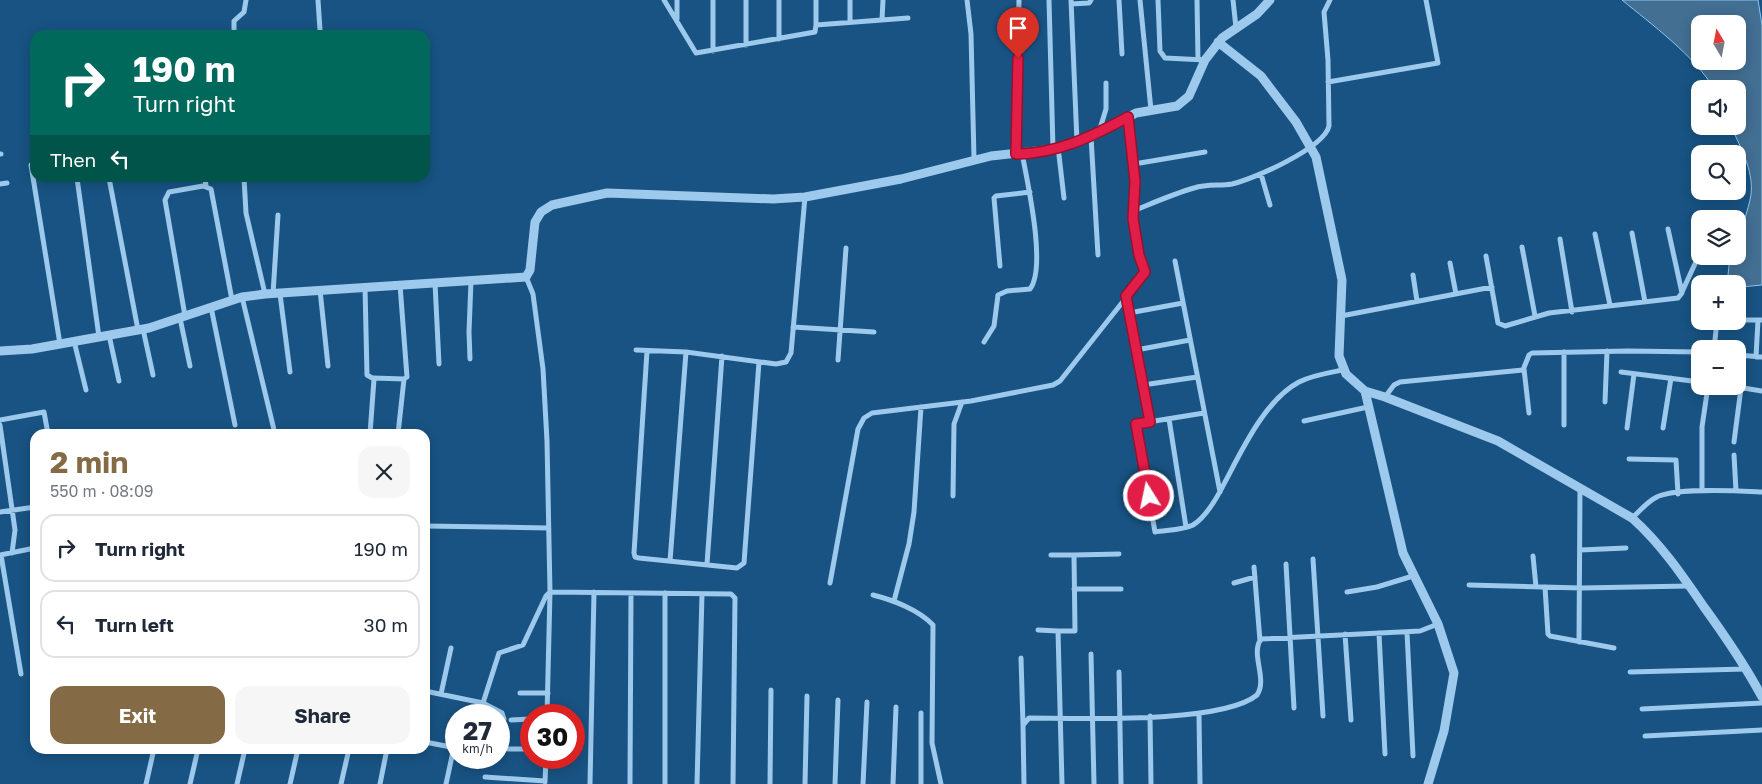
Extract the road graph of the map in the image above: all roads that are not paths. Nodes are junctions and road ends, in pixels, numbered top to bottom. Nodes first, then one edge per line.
1 (246, 0) edge
2 (318, 0) edge
3 (664, 0) edge
4 (677, 0) edge
5 (713, 0) edge
6 (746, 0) edge
7 (779, 0) edge
8 (816, 0) edge
9 (850, 0) edge
10 (883, 0) edge
11 (967, 0) edge
12 (1019, 0) edge
13 (1049, 0) edge
14 (1091, 0) edge
15 (1119, 0) edge
16 (1140, 0) edge
17 (1158, 0) edge
18 (1197, 0) edge
19 (1233, 0) edge
20 (1270, 0) edge
21 (1330, 0) edge
22 (1426, 0) edge
23 (1071, 2) edge
24 (908, 18) dead end
25 (882, 20) junction
26 (676, 21) junction
27 (850, 22) junction
28 (816, 25) junction
29 (1236, 28) junction
30 (234, 30) edge
31 (320, 30) dead end
32 (779, 39) junction
33 (1218, 42) junction
34 (746, 45) junction
35 (713, 51) junction
36 (1122, 54) dead end
37 (1202, 60) junction
38 (1328, 82) junction
39 (1106, 83) dead end
40 (1151, 110) junction
41 (1128, 117) junction
42 (1095, 135) junction
43 (1077, 142) junction
44 (1311, 146) junction
45 (1056, 148) junction
46 (1205, 152) dead end
47 (1019, 154) junction
48 (974, 159) junction
49 (1134, 164) junction
50 (1261, 174) junction
51 (34, 182) edge
52 (78, 182) edge
53 (110, 182) edge
54 (205, 182) edge
55 (244, 182) edge
56 (7, 183) dead end
57 (0, 184) edge
58 (206, 186) junction
59 (1030, 192) junction
60 (805, 197) junction
61 (1064, 198) dead end
62 (1270, 205) dead end
63 (1133, 211) junction
64 (278, 215) dead end
65 (1668, 229) dead end
66 (1632, 233) dead end
67 (1595, 234) dead end
68 (1560, 239) dead end
69 (1522, 247) dead end
70 (846, 248) dead end
71 (1098, 256) dead end
72 (1486, 256) dead end
73 (1175, 261) dead end
74 (1450, 263) dead end
75 (1695, 265) edge
76 (1000, 266) dead end
77 (1413, 274) dead end
78 (526, 278) junction
79 (471, 281) junction
80 (435, 283) junction
81 (400, 285) junction
82 (366, 286) junction
83 (1492, 287) junction
84 (320, 290) junction
85 (1682, 293) junction
86 (272, 294) junction
87 (1456, 294) junction
88 (1126, 296) junction
89 (242, 297) junction
90 (232, 300) junction
91 (1417, 302) junction
92 (1644, 302) junction
93 (1183, 303) junction
94 (1610, 305) junction
95 (211, 307) junction
96 (1572, 312) junction
97 (1129, 313) junction
98 (1341, 316) junction
99 (1535, 316) junction
100 (183, 317) junction
101 (1746, 320) edge
102 (1760, 320) edge
103 (794, 326) junction
104 (141, 329) junction
105 (840, 330) junction
106 (874, 332) dead end
107 (109, 335) junction
108 (99, 336) junction
109 (1190, 340) junction
110 (74, 341) junction
111 (984, 342) dead end
112 (60, 344) junction
113 (636, 350) dead end
114 (1136, 350) junction
115 (0, 351) edge
116 (647, 351) junction
117 (1607, 351) junction
118 (686, 352) junction
119 (1564, 352) junction
120 (1691, 352) edge
121 (722, 356) junction
122 (1746, 356) edge
123 (1759, 357) edge
124 (470, 359) dead end
125 (838, 360) dead end
126 (759, 362) junction
127 (439, 364) dead end
128 (190, 366) dead end
129 (328, 366) dead end
130 (1524, 369) junction
131 (1343, 370) junction
132 (290, 372) dead end
133 (1621, 372) dead end
134 (1634, 374) junction
135 (152, 375) dead end
136 (1197, 376) junction
137 (373, 378) junction
138 (1671, 378) junction
139 (404, 379) junction
140 (1691, 381) edge
141 (118, 382) dead end
142 (1143, 385) junction
143 (1746, 389) edge
144 (86, 390) dead end
145 (1365, 391) junction
146 (1762, 391) edge
147 (1707, 395) edge
148 (1741, 395) edge
149 (1385, 397) junction
150 (962, 402) junction
151 (1605, 402) dead end
152 (1368, 406) junction
153 (921, 407) junction
154 (1204, 413) junction
155 (1530, 413) dead end
156 (1169, 419) junction
157 (0, 420) edge
158 (1304, 421) dead end
159 (1150, 422) junction
160 (0, 425) edge
161 (235, 425) dead end
162 (1564, 425) dead end
163 (1626, 428) dead end
164 (1663, 428) dead end
165 (47, 429) edge
166 (273, 429) edge
167 (370, 429) edge
168 (399, 429) edge
169 (1734, 442) dead end
170 (1734, 455) dead end
171 (1630, 459) dead end
172 (1580, 488) junction
173 (1702, 491) junction
174 (1736, 491) junction
175 (1220, 492) junction
176 (1762, 492) edge
177 (1678, 494) junction
178 (953, 496) dead end
179 (30, 508) edge
180 (12, 510) junction
181 (0, 512) edge
182 (1632, 518) junction
183 (430, 526) edge
184 (1186, 527) junction
185 (549, 528) junction
186 (1626, 548) dead end
187 (30, 549) edge
188 (1580, 550) junction
189 (12, 553) junction
190 (1119, 554) dead end
191 (1, 555) edge
192 (1051, 555) dead end
193 (1074, 555) junction
194 (1533, 556) dead end
195 (1313, 559) dead end
196 (670, 561) junction
197 (707, 564) junction
198 (1286, 564) dead end
199 (1254, 567) dead end
200 (1413, 576) junction
201 (1255, 577) junction
202 (830, 583) dead end
203 (1234, 583) dead end
204 (1469, 585) dead end
205 (1689, 586) junction
206 (1536, 587) junction
207 (1545, 588) junction
208 (1581, 588) junction
209 (1074, 589) junction
210 (1121, 589) dead end
211 (550, 592) junction
212 (594, 592) junction
213 (1348, 592) dead end
214 (631, 593) junction
215 (665, 593) junction
216 (702, 594) junction
217 (874, 595) dead end
218 (894, 601) junction
219 (1438, 624) junction
220 (1038, 630) dead end
221 (1058, 630) junction
222 (1407, 632) junction
223 (1380, 633) junction
224 (1345, 634) junction
225 (1319, 635) junction
226 (1291, 637) junction
227 (1260, 641) junction
228 (1579, 642) junction
229 (451, 648) dead end
230 (1614, 648) dead end
231 (1091, 654) dead end
232 (1021, 658) dead end
233 (1746, 669) junction
234 (1119, 672) dead end
235 (1630, 672) dead end
236 (21, 674) dead end
237 (771, 690) dead end
238 (430, 692) edge
239 (1761, 692) edge
240 (520, 693) dead end
241 (548, 693) junction
242 (441, 694) junction
243 (807, 696) dead end
244 (838, 700) dead end
245 (867, 702) dead end
246 (483, 703) joint
247 (1762, 703) edge
248 (548, 704) edge
249 (896, 707) dead end
250 (1294, 708) dead end
251 (1642, 709) dead end
252 (921, 713) dead end
253 (1199, 714) junction
254 (1150, 716) junction
255 (1324, 716) dead end
256 (1120, 717) junction
257 (1061, 718) junction
258 (1093, 718) junction
259 (512, 720) dead end
260 (520, 720) edge
261 (1351, 720) dead end
262 (1023, 725) junction
263 (1762, 730) edge
264 (1645, 736) dead end
265 (430, 743) edge
266 (445, 746) edge
267 (153, 754) edge
268 (197, 754) edge
269 (244, 754) edge
270 (297, 754) edge
271 (348, 754) edge
272 (386, 754) edge
273 (1385, 754) dead end
274 (1413, 756) dead end
275 (450, 769) edge
276 (546, 769) edge
277 (485, 777) dead end
278 (545, 782) edge
279 (146, 784) edge
280 (190, 784) edge
281 (237, 784) edge
282 (290, 784) edge
283 (340, 784) edge
284 (380, 784) edge
285 (446, 784) edge
286 (590, 784) edge
287 (630, 784) edge
288 (665, 784) edge
289 (697, 784) edge
290 (733, 784) edge
291 (770, 784) edge
292 (805, 784) edge
293 (835, 784) edge
294 (863, 784) edge
295 (893, 784) edge
296 (921, 784) edge
297 (941, 784) edge
298 (1024, 784) edge
299 (1062, 784) edge
300 (1094, 784) edge
301 (1121, 784) edge
302 (1151, 784) edge
303 (1200, 784) edge
304 (1428, 784) edge

1 - 30 street
2 - 31 street
3 - 26 street
4 - 26 street
5 - 35 street
6 - 34 street
7 - 32 street
8 - 28 street
9 - 27 street
10 - 25 street
11 - 48 street
12 - 47 street
13 - 45 street
14 - 23 street
15 - 36 street
16 - 40 street
17 - 37 street
18 - 37 street
19 - 29 street
20 - 29 street
21 - 38 street
22 - 38 street
23 - 43 street
24 - 25 street
25 - 27 street
26 - 35 street
27 - 28 street
28 - 32 street
29 - 33 street
32 - 34 street
33 - 37 street
33 - 44 street
34 - 35 street
37 - 40 street
38 - 44 street
39 - 42 street
40 - 41 street
41 - 42 street
41 - 49 street
42 - 43 street
42 - 71 street
43 - 45 street
44 - 50 street
44 - 98 street
45 - 47 street
45 - 61 street
46 - 49 street
47 - 48 street
47 - 59 street
48 - 60 street
49 - 63 street
50 - 62 street
50 - 63 street
51 - 112 street
52 - 108 street
53 - 104 street
54 - 58 street
55 - 86 street
56 - 57 street
58 - 90 street
58 - 100 street
59 - 76 street
59 - 111 street
60 - 78 street
60 - 103 street
63 - 88 street
64 - 86 street
65 - 85 street
66 - 92 street
67 - 94 street
68 - 96 street
69 - 99 street
70 - 105 street
72 - 83 street
73 - 93 street
74 - 87 street
75 - 85 street
77 - 91 street
78 - 79 street
78 - 185 street
79 - 80 street
79 - 124 street
80 - 81 street
80 - 127 street
81 - 82 street
81 - 139 street
82 - 84 street
82 - 137 street
83 - 87 street
83 - 99 street
84 - 86 street
84 - 129 street
85 - 92 street
86 - 89 street
86 - 132 street
87 - 91 street
88 - 97 street
88 - 150 street
89 - 90 street
89 - 166 street
90 - 95 street
91 - 98 street
92 - 94 street
93 - 97 street
93 - 109 street
94 - 96 street
95 - 100 street
95 - 161 street
96 - 99 street
97 - 114 street
98 - 131 street
100 - 104 street
100 - 128 street
101 - 102 street
102 - 123 street
103 - 105 street
103 - 126 street
104 - 107 street
104 - 135 street
105 - 106 street
105 - 125 street
107 - 108 street
107 - 141 street
108 - 110 street
109 - 114 street
109 - 136 street
110 - 112 street
110 - 144 street
112 - 115 street
113 - 116 street
114 - 142 street
116 - 118 street
116 - 196 street
117 - 119 street
117 - 120 street
117 - 151 street
118 - 121 street
118 - 196 street
119 - 130 street
119 - 162 street
121 - 126 street
121 - 197 street
122 - 123 street
126 - 197 street
130 - 149 street
130 - 155 street
131 - 145 street
131 - 175 street
133 - 134 street
134 - 138 street
134 - 163 street
136 - 142 street
136 - 154 street
137 - 139 street
137 - 167 street
138 - 140 street
138 - 164 street
139 - 168 street
142 - 159 street
143 - 146 street
145 - 149 street
145 - 152 street
147 - 173 street
148 - 169 street
149 - 172 street
150 - 153 street
150 - 178 street
152 - 158 street
152 - 200 street
153 - 202 street
153 - 218 street
154 - 156 street
154 - 175 street
156 - 159 street
156 - 184 street
157 - 165 street
159 - 184 street
160 - 180 street
170 - 174 street
171 - 177 street
172 - 182 street
172 - 188 street
173 - 174 street
173 - 177 street
174 - 176 street
175 - 184 street
177 - 182 street
179 - 180 street
180 - 181 street
180 - 189 street
182 - 205 street
183 - 185 street
185 - 211 street
186 - 188 street
187 - 189 street
188 - 208 street
189 - 191 street
190 - 193 street
191 - 236 street
192 - 193 street
193 - 209 street
194 - 206 street
195 - 225 street
196 - 197 street
198 - 226 street
199 - 201 street
200 - 213 street
200 - 219 street
201 - 203 street
201 - 227 street
204 - 206 street
205 - 208 street
205 - 233 street
206 - 207 street
207 - 208 street
207 - 228 street
208 - 228 street
209 - 210 street
209 - 221 street
211 - 212 street
211 - 241 street
211 - 246 street
212 - 214 street
212 - 286 street
214 - 215 street
214 - 287 street
215 - 216 street
215 - 288 street
216 - 289 street
216 - 290 street
217 - 218 street
218 - 297 street
219 - 222 street
219 - 304 street
220 - 221 street
221 - 257 street
222 - 223 street
222 - 274 street
223 - 224 street
223 - 273 street
224 - 225 street
224 - 261 street
225 - 226 street
225 - 255 street
226 - 227 street
226 - 250 street
227 - 253 street
228 - 230 street
229 - 242 street
231 - 258 street
232 - 262 street
233 - 235 street
233 - 239 street
234 - 256 street
237 - 291 street
238 - 242 street
240 - 241 street
241 - 248 street
242 - 246 street
243 - 292 street
244 - 293 street
245 - 294 street
247 - 251 street
249 - 295 street
252 - 296 street
253 - 254 street
253 - 303 street
254 - 256 street
254 - 302 street
256 - 258 street
256 - 301 street
257 - 258 street
257 - 262 street
257 - 299 street
258 - 300 street
259 - 260 street
262 - 298 street
263 - 264 street
265 - 266 street
267 - 279 street
268 - 280 street
269 - 281 street
270 - 282 street
271 - 283 street
272 - 284 street
275 - 285 street
276 - 278 street
277 - 278 street

